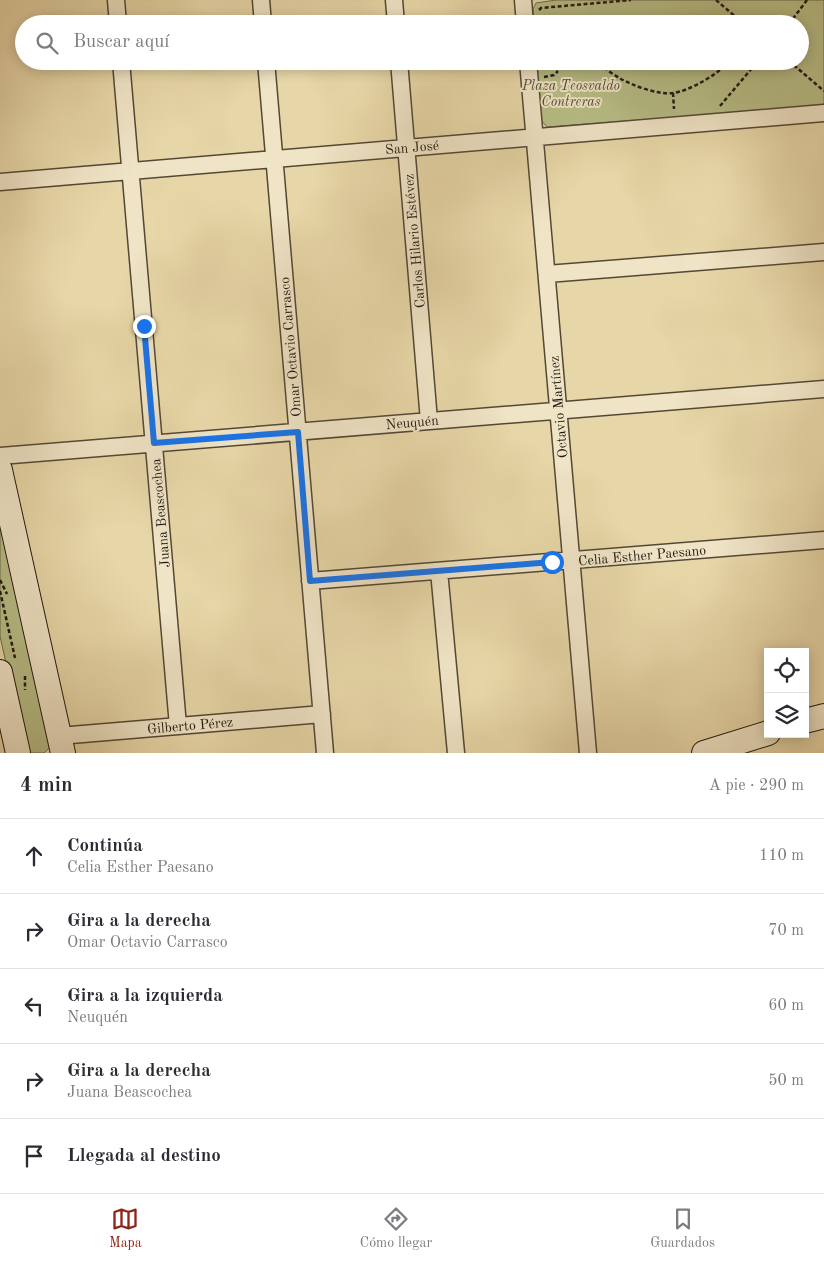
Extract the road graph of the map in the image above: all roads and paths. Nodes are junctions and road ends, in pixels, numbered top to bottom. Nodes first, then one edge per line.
1 (116, 0) edge
2 (261, 0) edge
3 (394, 0) edge
4 (523, 0) edge
5 (631, 0) edge
6 (716, 0) edge
7 (807, 0) edge
8 (542, 8) dead end
9 (117, 15) edge
10 (262, 15) edge
11 (395, 15) edge
12 (524, 15) edge
13 (734, 15) edge
14 (796, 15) edge
15 (122, 70) edge
16 (267, 70) edge
17 (400, 70) edge
18 (529, 70) edge
19 (543, 70) dead end
20 (607, 70) edge
21 (720, 70) edge
22 (750, 70) edge
23 (799, 70) edge
24 (558, 71) dead end
25 (824, 92) edge
26 (672, 94) junction
27 (727, 108) dead end
28 (674, 112) dead end
29 (824, 113) edge
30 (535, 137) junction
31 (406, 148) junction
32 (274, 159) junction
33 (130, 171) junction
34 (0, 182) edge
35 (824, 252) edge
36 (547, 274) junction
37 (824, 389) edge
38 (558, 410) junction
39 (429, 421) junction
40 (298, 432) junction
41 (154, 443) junction
42 (0, 456) edge
43 (0, 470) edge
44 (824, 540) edge
45 (571, 560) junction
46 (439, 571) junction
47 (0, 580) edge
48 (310, 581) junction
49 (8, 598) dead end
50 (25, 670) dead end
51 (0, 672) edge
52 (25, 697) dead end
53 (322, 714) junction
54 (824, 716) edge
55 (809, 721) edge
56 (178, 726) junction
57 (764, 735) edge
58 (61, 744) edge
59 (739, 748) edge
60 (18, 753) edge
61 (325, 753) edge
62 (456, 753) edge
63 (588, 753) edge
64 (704, 753) edge

1 - 9 street
2 - 10 street
3 - 11 street
4 - 12 street
5 - 8 path
6 - 13 path
7 - 14 path
15 - 33 street, Juana Beascochea
16 - 32 street, Omar Octavio Carrasco
17 - 31 street, Carlos Hilario Estévez
18 - 30 street, Octavio Martínez
19 - 24 path
20 - 26 path
21 - 26 path
22 - 27 path
23 - 25 path
26 - 28 path
29 - 30 street, San José
30 - 31 street, San José
30 - 36 street, Octavio Martínez
31 - 32 street, San José
31 - 39 street, Carlos Hilario Estévez
32 - 33 street, San José
32 - 40 street, Omar Octavio Carrasco
33 - 34 street, San José
33 - 41 street, Juana Beascochea
35 - 36 street
36 - 38 street, Octavio Martínez
37 - 38 street, Neuquén
38 - 39 street, Neuquén
38 - 45 street, Octavio Martínez
39 - 40 street, Neuquén
40 - 41 street, Neuquén
40 - 48 street, Omar Octavio Carrasco
41 - 42 street, Neuquén
41 - 56 street, Juana Beascochea
43 - 58 main road
44 - 45 street, Celia Esther Paesano
45 - 46 street, Celia Esther Paesano
45 - 63 street, Octavio Martínez
46 - 48 street, Celia Esther Paesano
46 - 62 street
47 - 49 path
48 - 53 street, Omar Octavio Carrasco
50 - 52 path
51 - 60 main road
53 - 56 street, Gilberto Pérez
53 - 61 street, Omar Octavio Carrasco
54 - 55 main road
56 - 58 street, Gilberto Pérez
57 - 59 main road
59 - 64 main road

